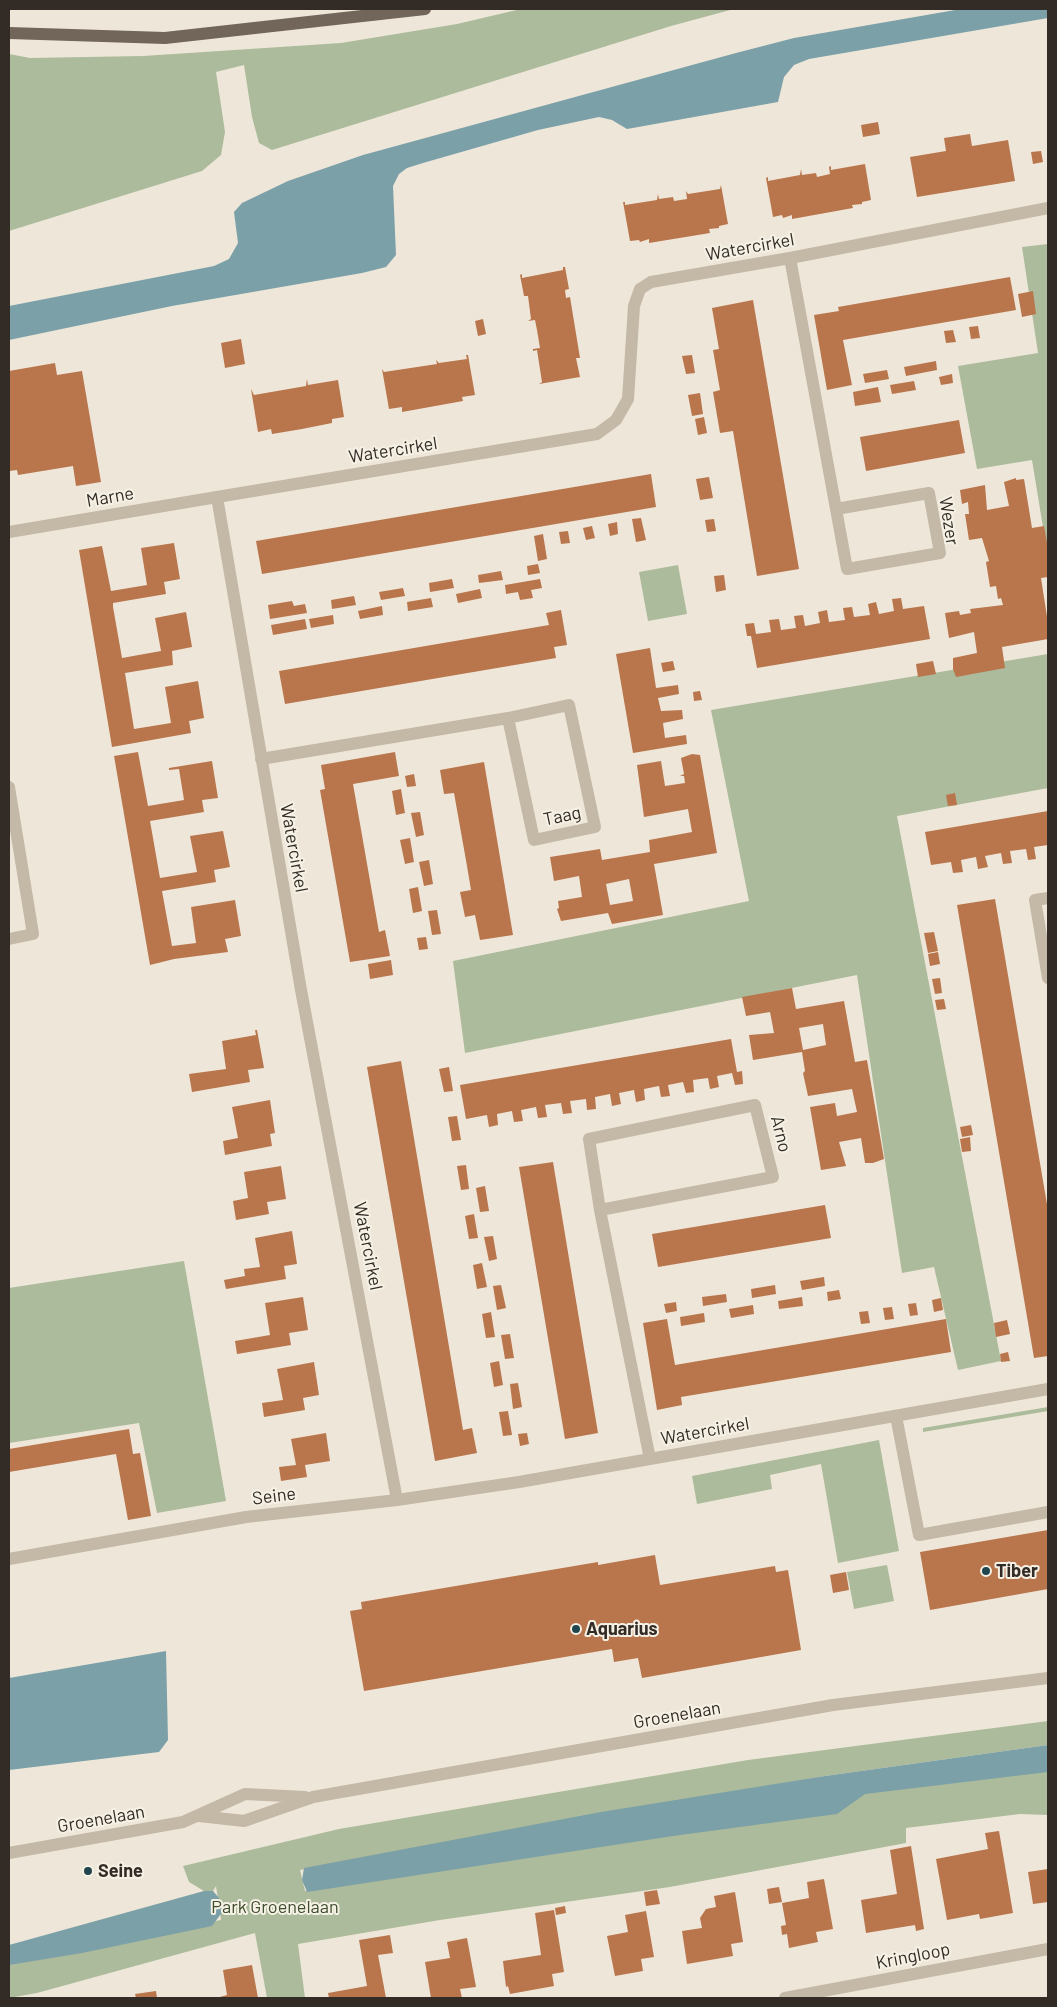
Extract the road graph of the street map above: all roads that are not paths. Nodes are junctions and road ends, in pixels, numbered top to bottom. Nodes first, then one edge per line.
1 (425, 9) edge
2 (9, 33) edge
3 (1048, 208) edge
4 (790, 258) junction
5 (217, 497) junction
6 (836, 509) junction
7 (9, 532) edge
8 (508, 718) junction
9 (261, 758) junction
10 (9, 787) edge
11 (1048, 898) edge
12 (9, 939) edge
13 (1047, 962) edge
14 (1048, 978) edge
15 (600, 1210) junction
16 (1048, 1388) edge
17 (896, 1416) junction
18 (650, 1459) junction
19 (397, 1500) junction
20 (1048, 1512) edge
21 (9, 1560) edge
22 (1048, 1678) edge
23 (313, 1797) junction
24 (199, 1816) junction
25 (9, 1853) edge
26 (1048, 1948) edge
27 (816, 1995) edge
28 (785, 1998) edge

1 - 2 main road
3 - 4 street, Watercirkel
4 - 5 street, Watercirkel
4 - 6 street, Wezer
5 - 7 street, Marne
5 - 9 street, Watercirkel
6 - 6 street, Wezer
8 - 8 street, Taag
8 - 9 street, Taag
9 - 19 street, Watercirkel
10 - 12 street
11 - 13 street
13 - 14 street
15 - 15 street, Arno
15 - 18 street, Arno
16 - 17 street, Watercirkel
17 - 18 street, Watercirkel
17 - 20 street
18 - 19 street, Watercirkel
19 - 21 street, Seine
22 - 23 street, Groenelaan
23 - 24 street, Groenelaan
23 - 24 street, Groenelaan
24 - 25 street, Groenelaan
26 - 27 street, Kringloop
27 - 28 street, Kringloop

